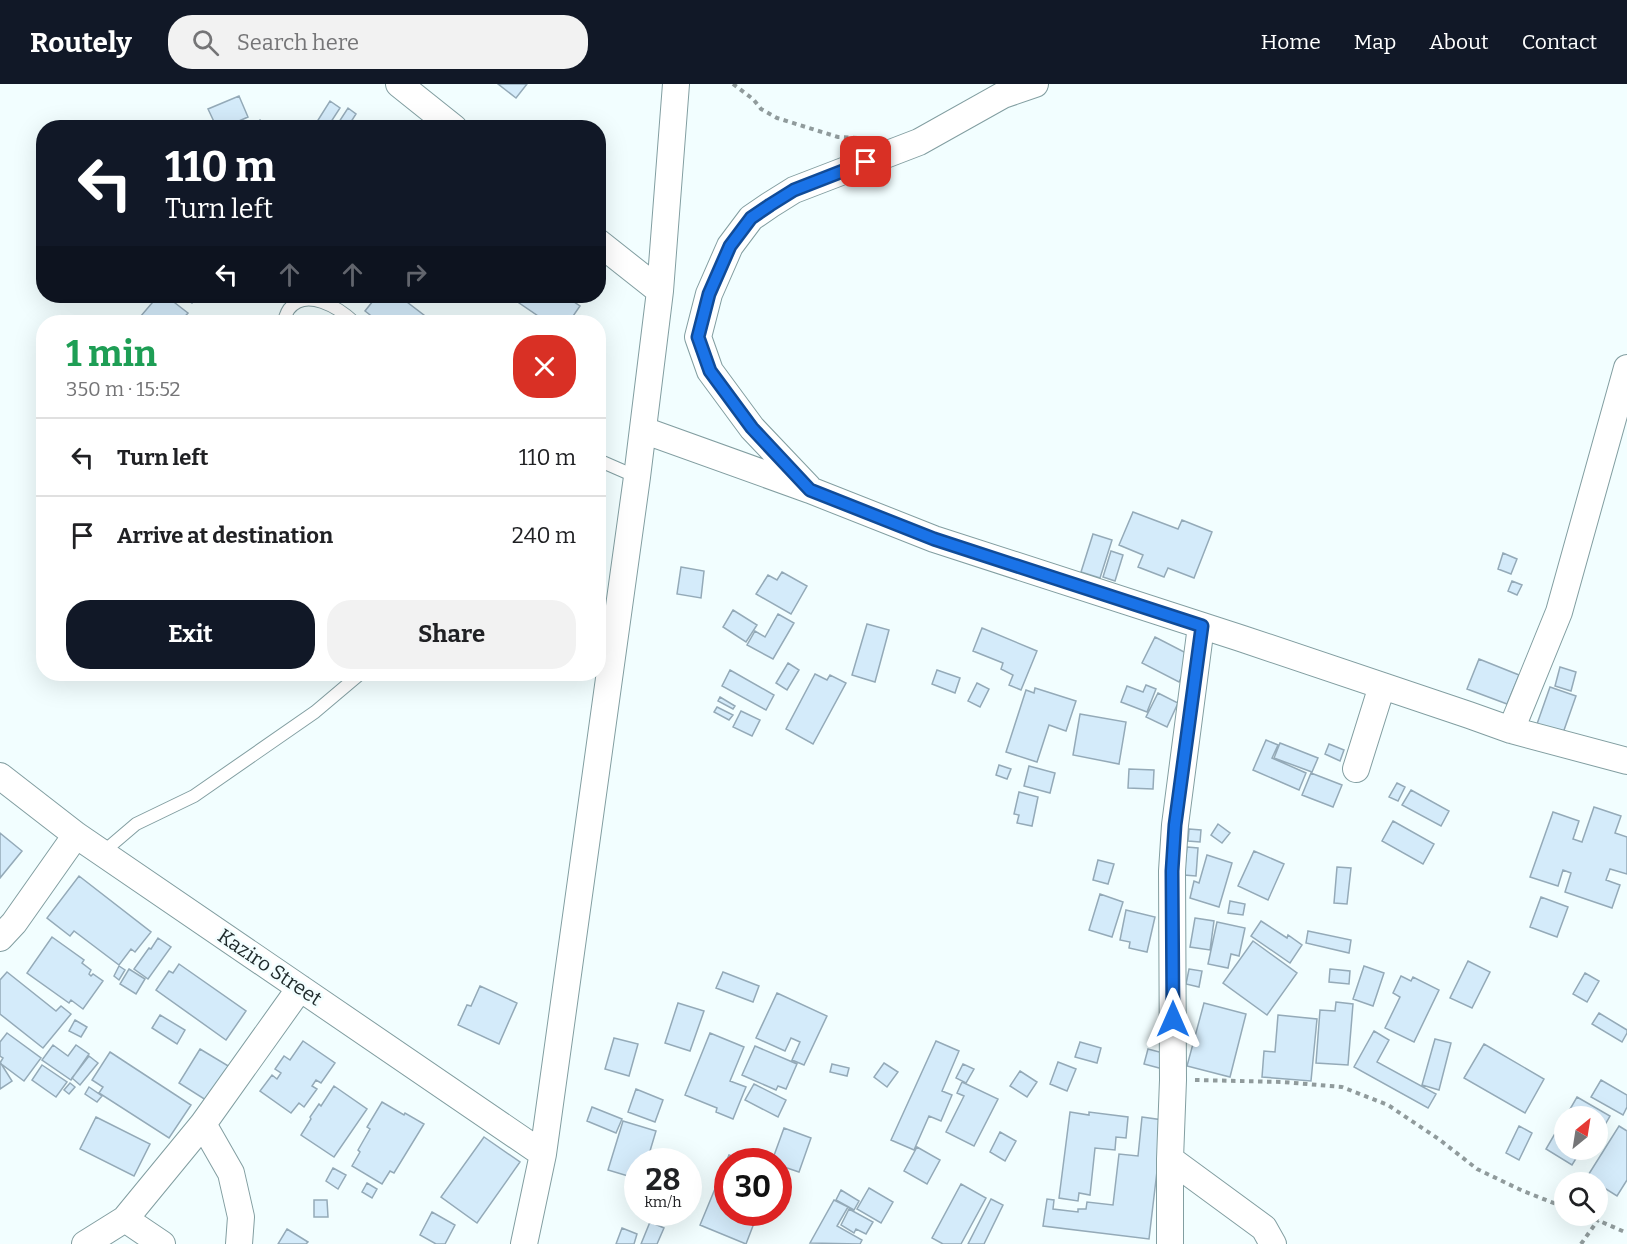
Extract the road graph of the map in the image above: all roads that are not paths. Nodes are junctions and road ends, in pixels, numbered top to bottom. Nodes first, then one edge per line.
1 (399, 84) edge
2 (676, 84) edge
3 (1035, 84) edge
4 (444, 120) edge
5 (606, 248) edge
6 (660, 291) junction
7 (298, 303) edge
8 (325, 303) edge
9 (286, 315) edge
10 (346, 315) edge
11 (1627, 368) edge
12 (643, 430) junction
13 (606, 463) edge
14 (637, 477) junction
15 (810, 490) junction
16 (1202, 626) junction
17 (352, 681) edge
18 (1382, 686) junction
19 (1511, 730) junction
20 (1627, 761) edge
21 (1356, 769) dead end
22 (0, 776) edge
23 (76, 835) junction
24 (102, 853) junction
25 (0, 938) edge
26 (300, 988) junction
27 (203, 1124) junction
28 (543, 1154) junction
29 (1170, 1159) junction
30 (125, 1219) junction
31 (527, 1243) edge
32 (85, 1244) edge
33 (162, 1244) edge
34 (239, 1244) edge
35 (1170, 1244) edge
36 (1273, 1244) edge

1 - 4 street
2 - 6 street
3 - 15 street
5 - 6 street
6 - 12 street
7 - 9 lane
8 - 10 lane
11 - 19 street
12 - 14 street
12 - 15 street
13 - 14 lane
14 - 28 street
15 - 16 street
16 - 18 street
16 - 29 street
17 - 24 lane
18 - 19 street
18 - 21 street
19 - 20 street
22 - 23 street, Kaziro Street
23 - 24 street, Kaziro Street
23 - 25 street
24 - 26 street, Kaziro Street
26 - 27 street
26 - 28 street, Kaziro Street
27 - 30 street
27 - 34 street
28 - 31 street
29 - 35 street
29 - 36 street
30 - 32 street
30 - 33 street

